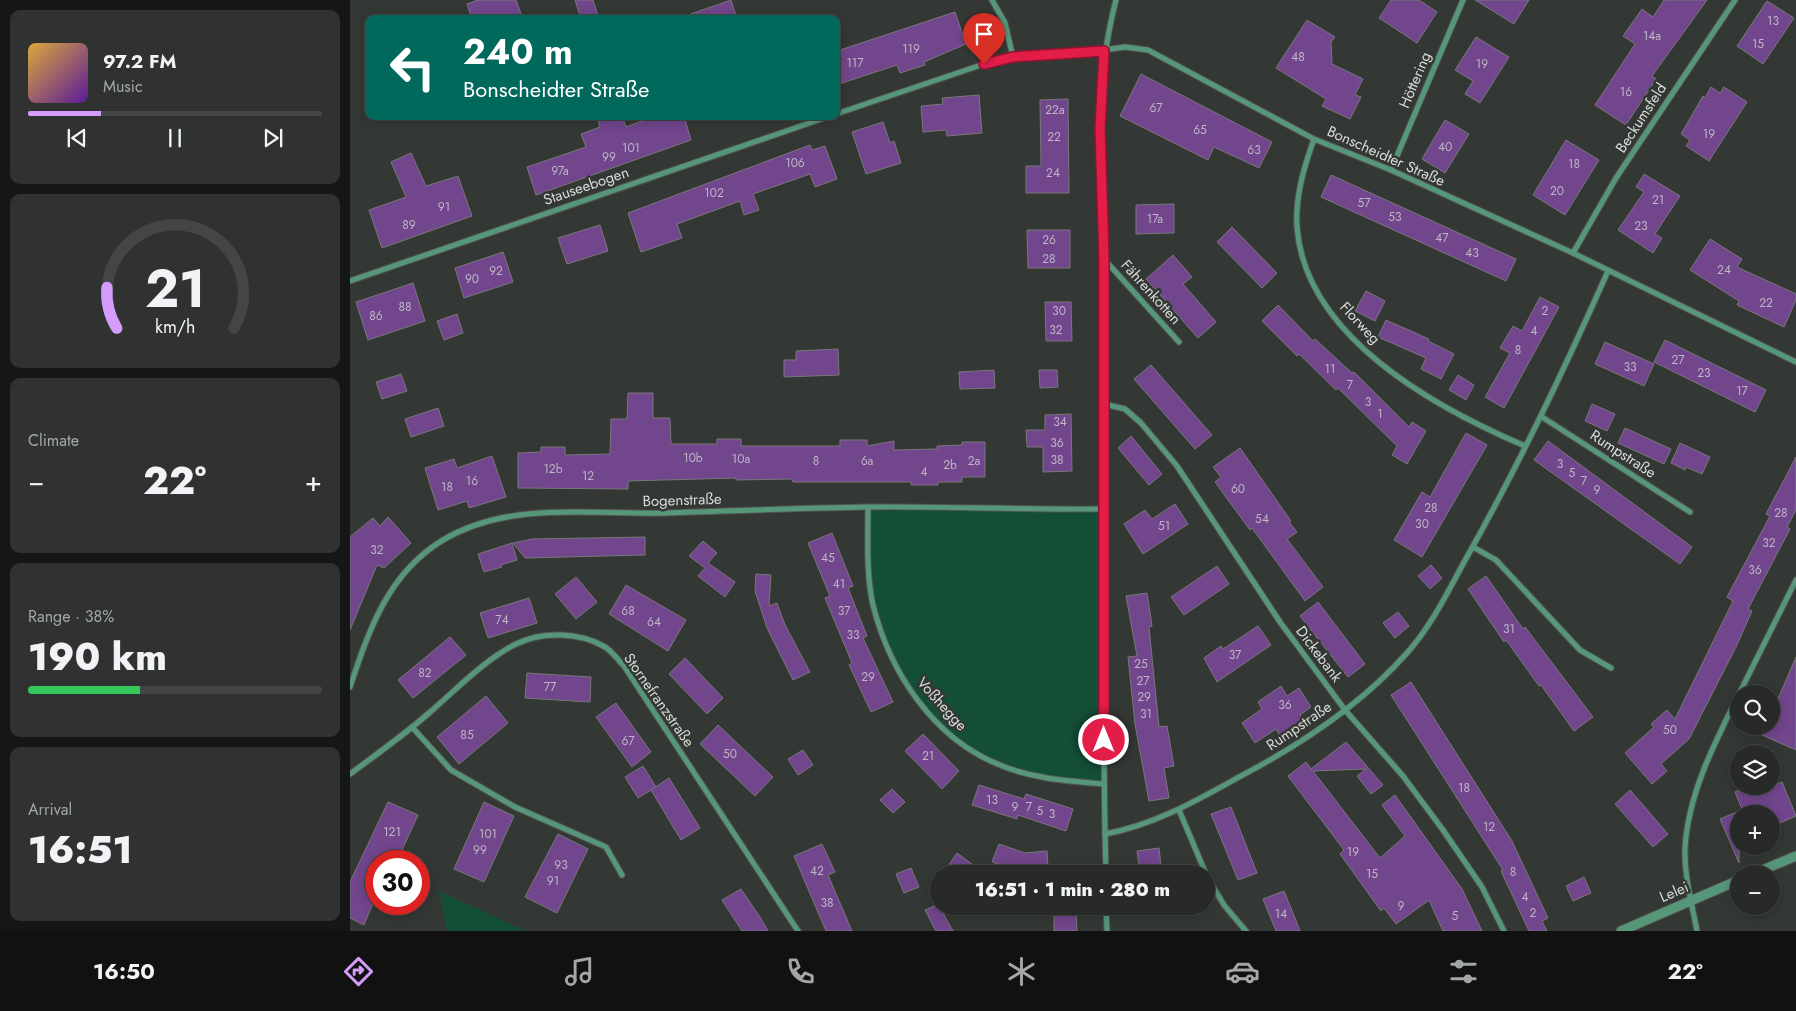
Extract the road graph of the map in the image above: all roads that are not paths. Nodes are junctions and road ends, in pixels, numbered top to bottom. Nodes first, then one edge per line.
1 (992, 0) edge
2 (1116, 0) edge
3 (1463, 0) edge
4 (1735, 0) edge
5 (1104, 51) junction
6 (1013, 57) junction
7 (840, 113) edge
8 (818, 120) edge
9 (1314, 139) junction
10 (1391, 170) junction
11 (1573, 253) junction
12 (1104, 259) junction
13 (1608, 271) junction
14 (350, 281) edge
15 (1179, 342) dead end
16 (1796, 362) edge
17 (1104, 404) junction
18 (1542, 417) junction
19 (1525, 446) junction
20 (868, 507) junction
21 (1104, 510) junction
22 (1690, 512) dead end
23 (1473, 547) junction
24 (1796, 580) edge
25 (1611, 668) dead end
26 (1744, 685) edge
27 (350, 686) edge
28 (1345, 710) junction
29 (1730, 714) edge
30 (412, 727) junction
31 (350, 774) edge
32 (1104, 784) junction
33 (1180, 810) junction
34 (1104, 834) junction
35 (1796, 856) edge
36 (1106, 865) edge
37 (1202, 865) edge
38 (1774, 865) edge
39 (622, 875) dead end
40 (1730, 884) edge
41 (1215, 890) edge
42 (1691, 899) junction
43 (1106, 915) edge
44 (798, 931) edge
45 (1107, 931) edge
46 (1246, 931) edge
47 (1504, 931) edge
48 (1621, 931) edge
49 (1697, 931) edge

1 - 6 street
2 - 5 street, Fährenkotten
3 - 10 street, Höttering
4 - 11 street, Beckumsfeld
5 - 6 street, Bonscheidter Straße
5 - 9 street, Bonscheidter Straße
5 - 12 street, Fährenkotten
6 - 7 street
8 - 14 street, Stauseebogen
9 - 10 street, Bonscheidter Straße
9 - 19 street, Florweg
10 - 11 street, Bonscheidter Straße
11 - 13 street, Bonscheidter Straße
12 - 15 street, Fährenkotten
12 - 17 street, Fährenkotten
13 - 16 street, Bonscheidter Straße
13 - 18 street, Rumpstraße
17 - 21 street, Fährenkotten
17 - 28 street, Dickebank
18 - 19 street, Rumpstraße
18 - 22 street, Rumpstraße
19 - 23 street, Rumpstraße
20 - 21 street, Bogenstraße
20 - 27 street, Bogenstraße
20 - 32 street, Voßhegge
21 - 32 street, Fährenkotten
23 - 25 street
23 - 28 street, Rumpstraße
24 - 26 street
28 - 33 street, Rumpstraße
28 - 47 street, Dickebank
29 - 42 street
30 - 31 street, Stornefranzstraße
30 - 39 street
30 - 44 street, Stornefranzstraße
32 - 34 street, Fährenkotten
33 - 34 street, Rumpstraße
33 - 37 street
34 - 36 street, Fährenkotten
35 - 38 street
40 - 42 street, Lelei
41 - 46 street
42 - 48 street, Lelei
42 - 49 street
43 - 45 street

